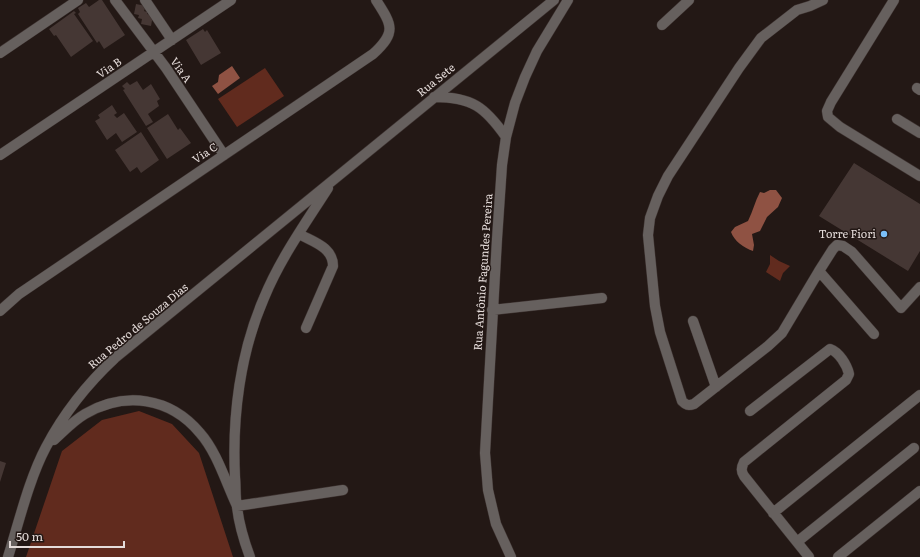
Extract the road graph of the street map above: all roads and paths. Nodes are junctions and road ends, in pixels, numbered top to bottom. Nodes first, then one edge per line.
1 (78, 0) edge
2 (116, 0) edge
3 (145, 0) edge
4 (231, 0) edge
5 (376, 0) edge
6 (554, 0) edge
7 (568, 0) edge
8 (689, 0) edge
9 (823, 0) edge
10 (894, 0) edge
11 (662, 25) dead end
12 (172, 40) junction
13 (153, 52) junction
14 (0, 53) edge
15 (434, 97) junction
16 (897, 119) dead end
17 (920, 133) edge
18 (506, 137) junction
19 (0, 155) edge
20 (224, 155) junction
21 (920, 176) edge
22 (334, 180) junction
23 (299, 234) junction
24 (819, 270) junction
25 (920, 287) edge
26 (602, 298) dead end
27 (492, 310) junction
28 (0, 311) edge
29 (693, 321) dead end
30 (306, 328) dead end
31 (874, 334) dead end
32 (716, 387) junction
33 (920, 395) edge
34 (750, 411) dead end
35 (46, 448) junction
36 (914, 448) dead end
37 (343, 490) dead end
38 (920, 491) edge
39 (237, 506) junction
40 (773, 513) junction
41 (797, 542) junction
42 (8, 557) edge
43 (250, 557) edge
44 (510, 557) edge
45 (809, 557) edge
46 (838, 557) edge

1 - 14 street
2 - 13 street, Via A
3 - 12 street
4 - 12 street, Via B
5 - 20 street, Via C
6 - 15 street, Rua Sete
7 - 18 street, Rua Antônio Fagundes Pereira
8 - 11 street
9 - 32 street
10 - 21 street
12 - 13 street, Via B
13 - 19 street, Via B
13 - 20 street, Via A
15 - 18 street
15 - 22 street, Rua Sete
16 - 17 street
18 - 27 street, Rua Antônio Fagundes Pereira
20 - 28 street, Via C
22 - 23 street
22 - 35 street, Rua Pedro de Souza Dias
23 - 30 street
23 - 39 street
24 - 25 street
24 - 31 street
24 - 32 street
26 - 27 street
27 - 44 street, Rua Antônio Fagundes Pereira
29 - 32 street
33 - 40 street
34 - 40 street
35 - 39 street
35 - 42 street, Rua Pedro de Souza Dias
36 - 41 street
37 - 39 street
38 - 46 street
39 - 43 street
40 - 41 street
41 - 45 street

